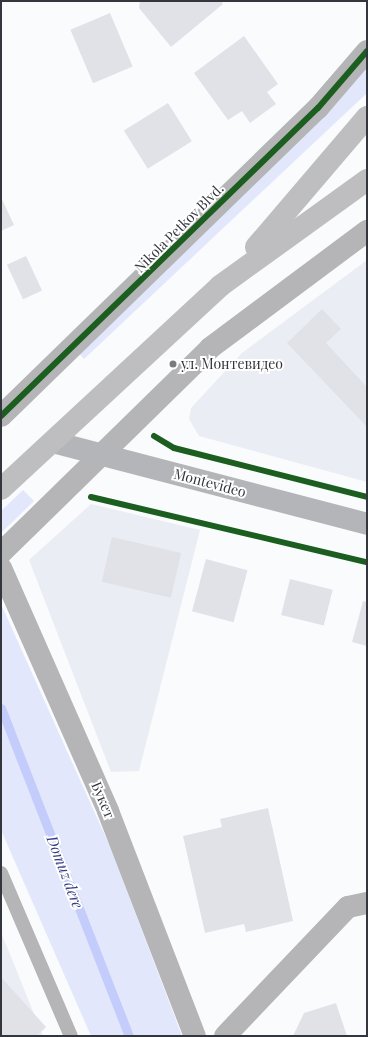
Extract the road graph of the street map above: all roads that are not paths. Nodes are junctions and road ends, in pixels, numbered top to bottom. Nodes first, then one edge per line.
1 (367, 51) edge
2 (367, 117) edge
3 (367, 180) edge
4 (367, 230) edge
5 (220, 286) junction
6 (1, 416) edge
7 (53, 442) junction
8 (99, 454) junction
9 (1, 489) edge
10 (367, 524) edge
11 (1, 553) edge
12 (1, 568) edge
13 (1, 873) edge
14 (367, 903) edge
15 (71, 1036) edge
16 (195, 1036) edge
17 (225, 1036) edge

1 - 6 street, Nikola Petkov Blvd.
2 - 5 highway
3 - 5 highway
4 - 8 street
5 - 7 highway
7 - 8 street, Montevideo
7 - 9 highway
8 - 10 street, Montevideo
8 - 11 street
12 - 16 street, Букет
13 - 15 lane
14 - 17 street

